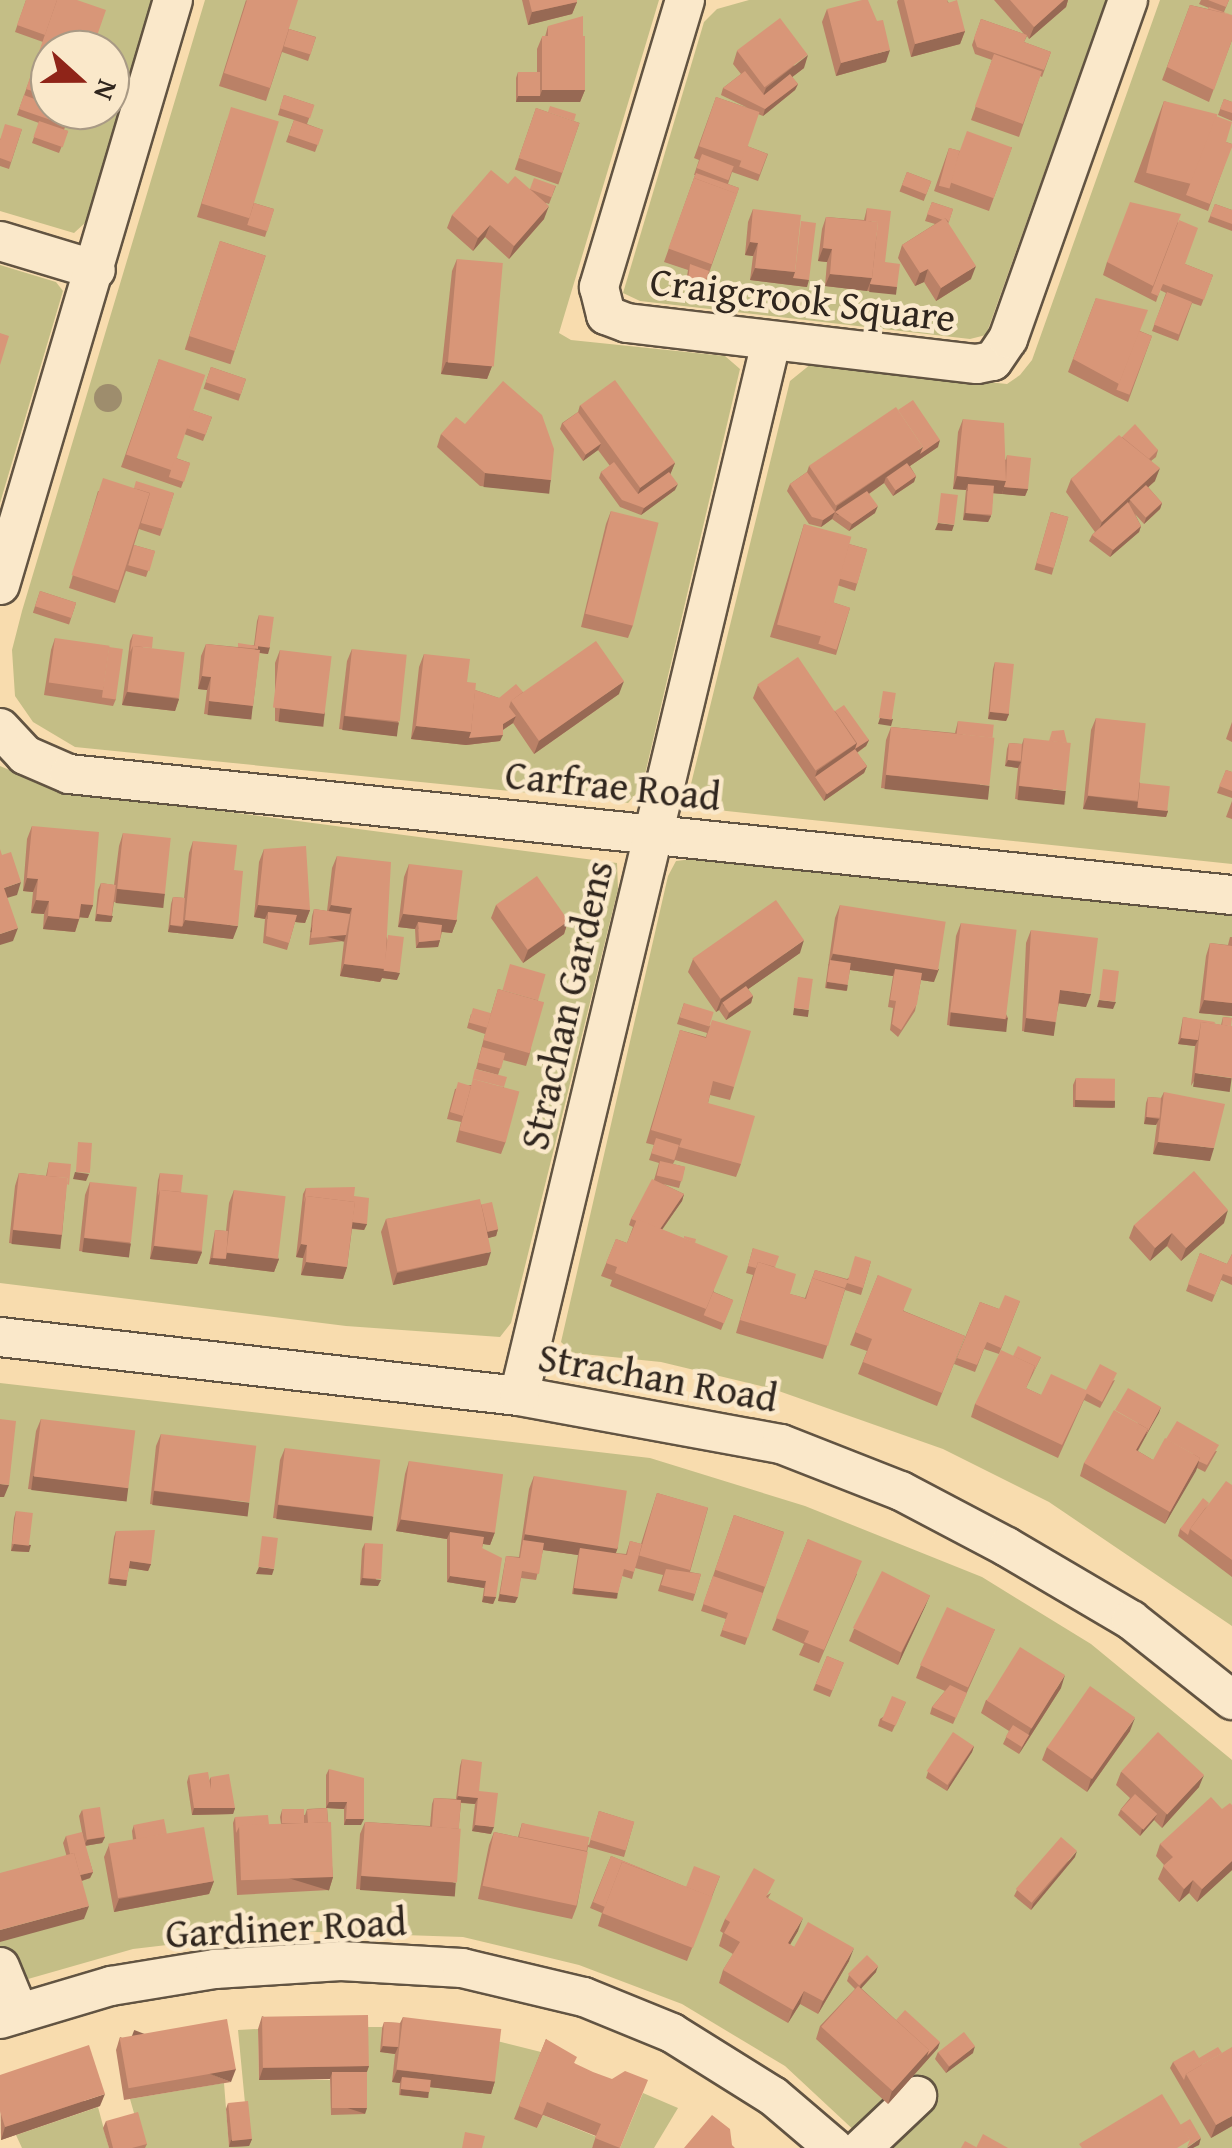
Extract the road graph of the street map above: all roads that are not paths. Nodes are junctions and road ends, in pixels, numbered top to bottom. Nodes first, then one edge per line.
1 (174, 0) edge
2 (685, 0) edge
3 (1128, 0) edge
4 (0, 242) edge
5 (96, 270) junction
6 (771, 342) junction
7 (0, 586) edge
8 (0, 728) edge
9 (653, 834) junction
10 (1232, 896) edge
11 (0, 1338) edge
12 (519, 1396) junction
13 (1232, 1700) edge
14 (0, 1967) edge
15 (9, 2016) edge
16 (918, 2096) dead end
17 (834, 2148) edge
18 (862, 2148) edge

1 - 5 street
2 - 6 street, Craigcrook Square
3 - 6 street, Craigcrook Square
4 - 5 street
5 - 7 street
6 - 9 street, Strachan Gardens
8 - 9 street, Carfrae Road
9 - 10 street, Carfrae Road
9 - 12 street, Strachan Gardens
11 - 12 street, Strachan Road
12 - 13 street, Strachan Road
14 - 15 street
15 - 17 street, Gardiner Road
16 - 18 street

